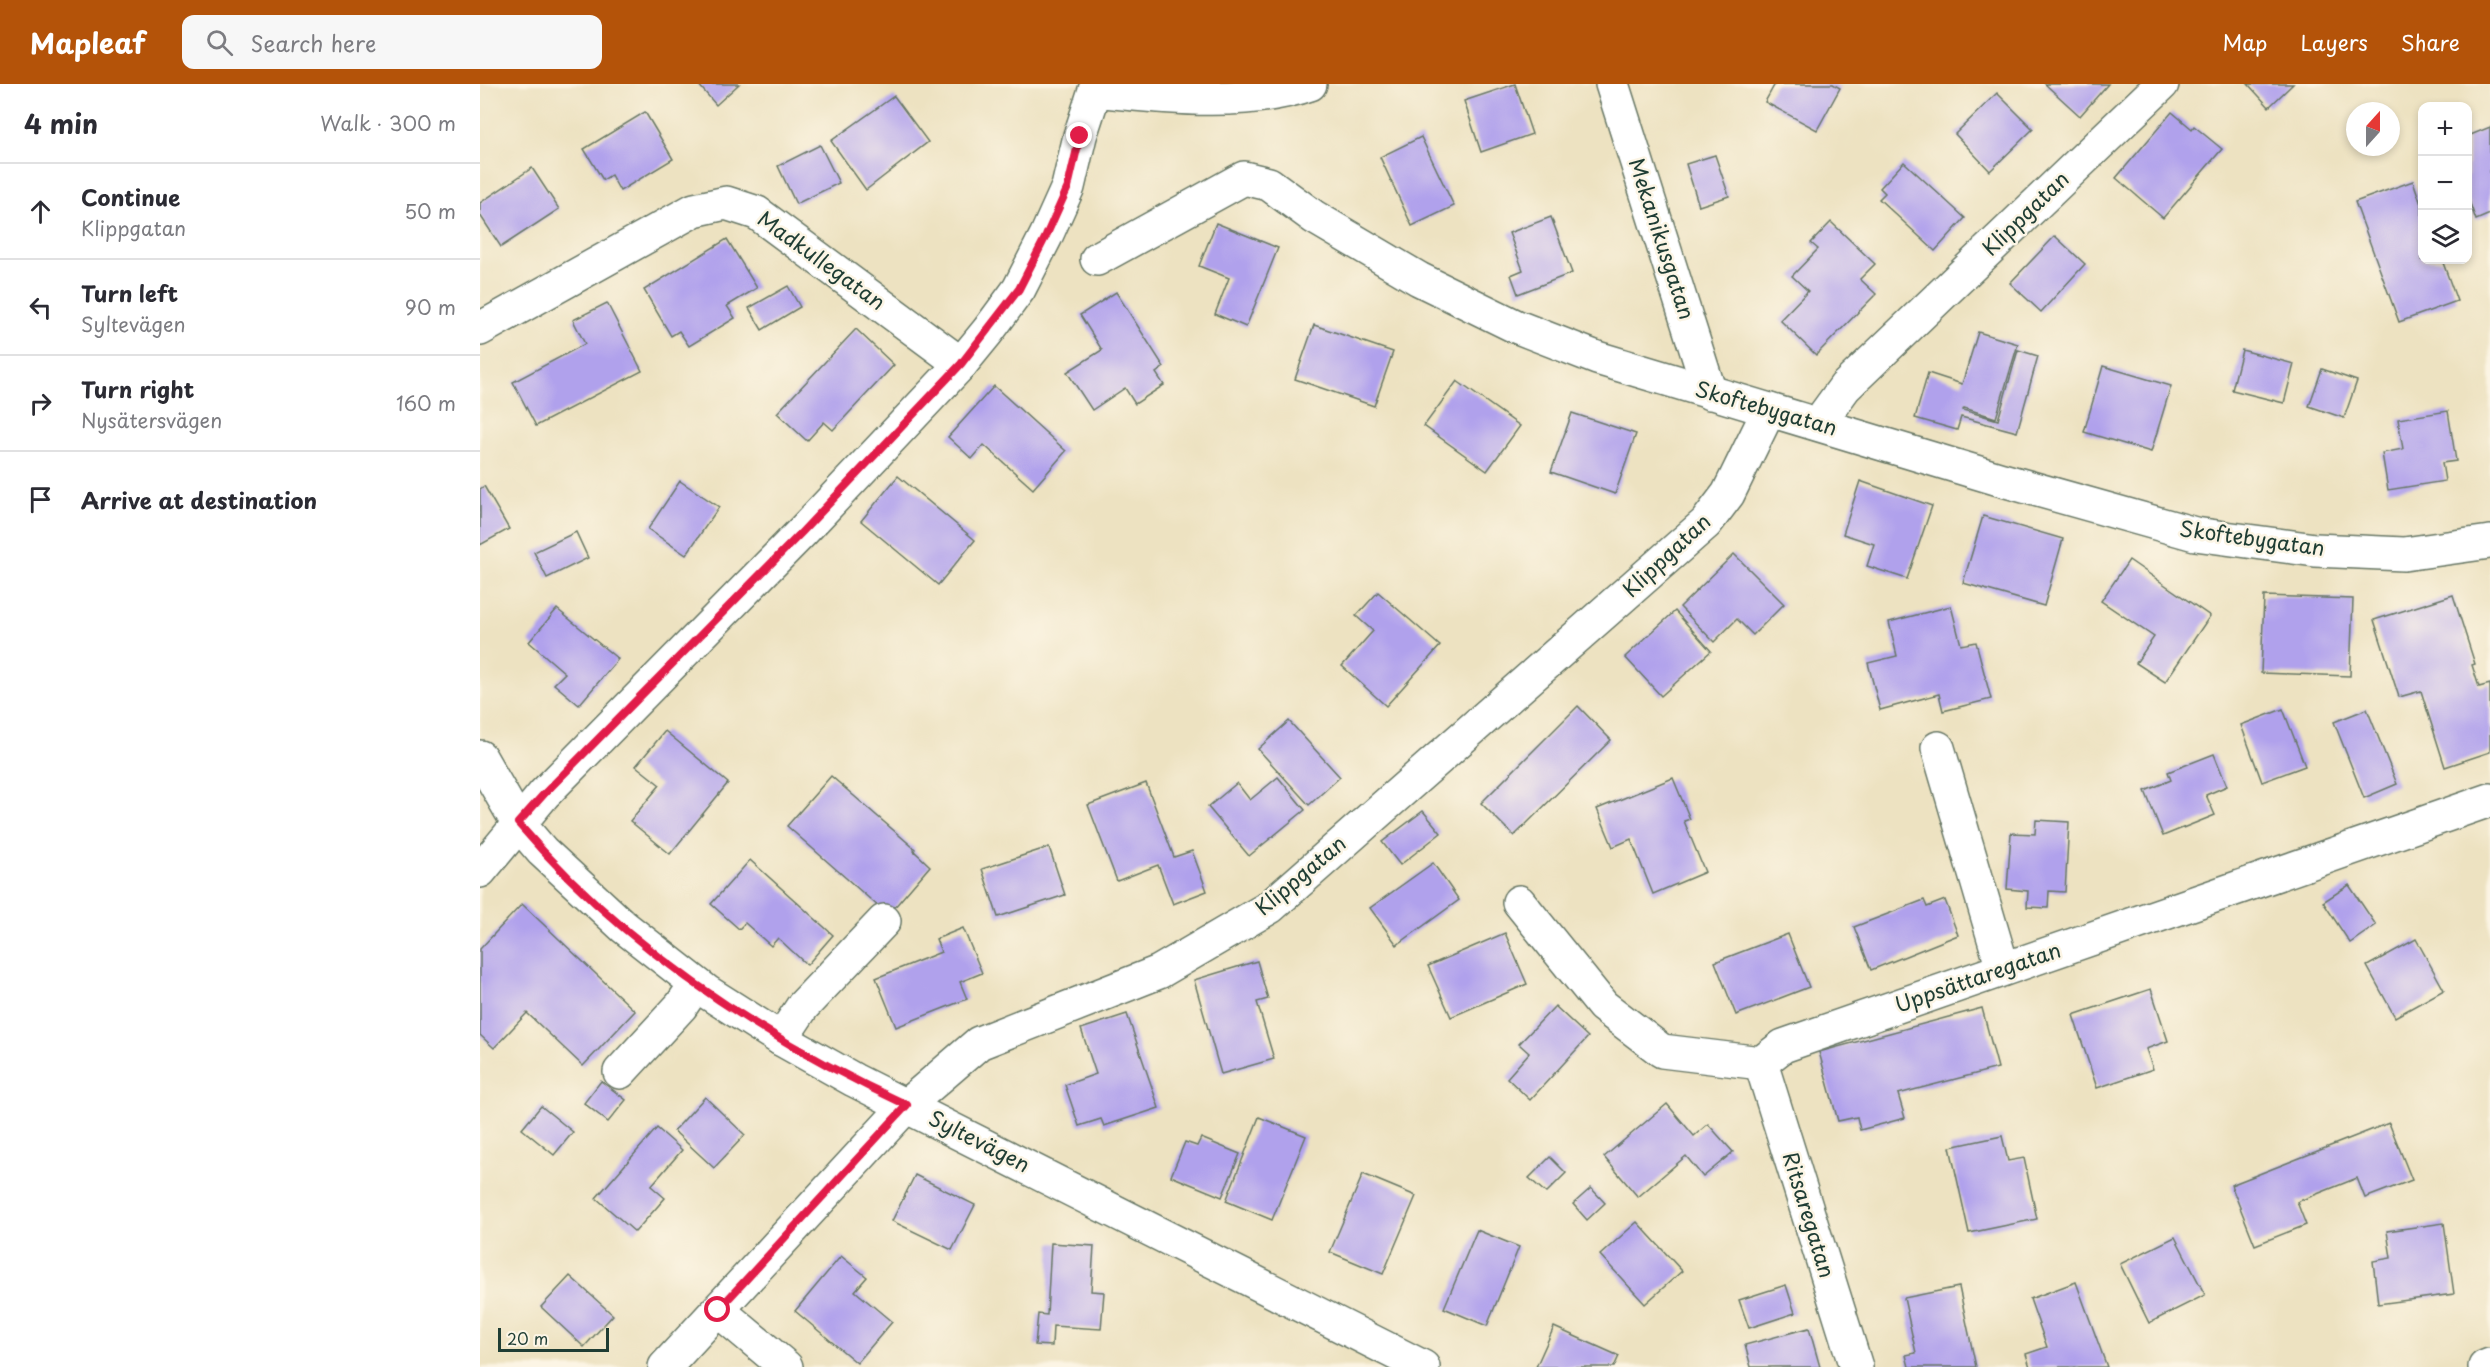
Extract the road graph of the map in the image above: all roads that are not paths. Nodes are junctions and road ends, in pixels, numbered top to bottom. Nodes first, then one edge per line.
1 (1310, 84) edge
2 (1612, 84) edge
3 (2162, 84) edge
4 (1089, 87) edge
5 (1097, 259) dead end
6 (480, 329) edge
7 (961, 364) junction
8 (1710, 393) junction
9 (1769, 410) junction
10 (1818, 424) junction
11 (2490, 542) edge
12 (1938, 748) dead end
13 (480, 757) edge
14 (2490, 800) edge
15 (518, 823) junction
16 (480, 871) edge
17 (1518, 902) dead end
18 (884, 921) dead end
19 (2003, 969) junction
20 (696, 984) junction
21 (781, 1039) junction
22 (1761, 1063) junction
23 (620, 1072) dead end
24 (907, 1105) junction
25 (718, 1310) junction
26 (2490, 1365) edge
27 (665, 1367) edge
28 (786, 1367) edge
29 (1423, 1367) edge
30 (1856, 1367) edge
31 (2485, 1367) edge

1 - 4 street
2 - 8 street, Mekanikusgatan
3 - 10 street, Klippgatan
4 - 7 street
5 - 8 street, Skoftebygatan
6 - 7 street, Madkullegatan
7 - 15 street
8 - 9 street, Skoftebygatan
9 - 10 street, Skoftebygatan
9 - 24 street, Klippgatan
10 - 11 street, Skoftebygatan
12 - 19 street
13 - 15 street, Syltevägen
14 - 19 street, Uppsättaregatan
15 - 16 street
15 - 20 street, Syltevägen
17 - 22 street
18 - 21 street
19 - 22 street, Uppsättaregatan
20 - 21 street, Syltevägen
20 - 23 street
21 - 24 street, Syltevägen
22 - 30 street, Ritsaregatan
24 - 25 street, Klippgatan
24 - 29 street, Syltevägen
25 - 27 street, Klippgatan
25 - 28 street
26 - 31 street

